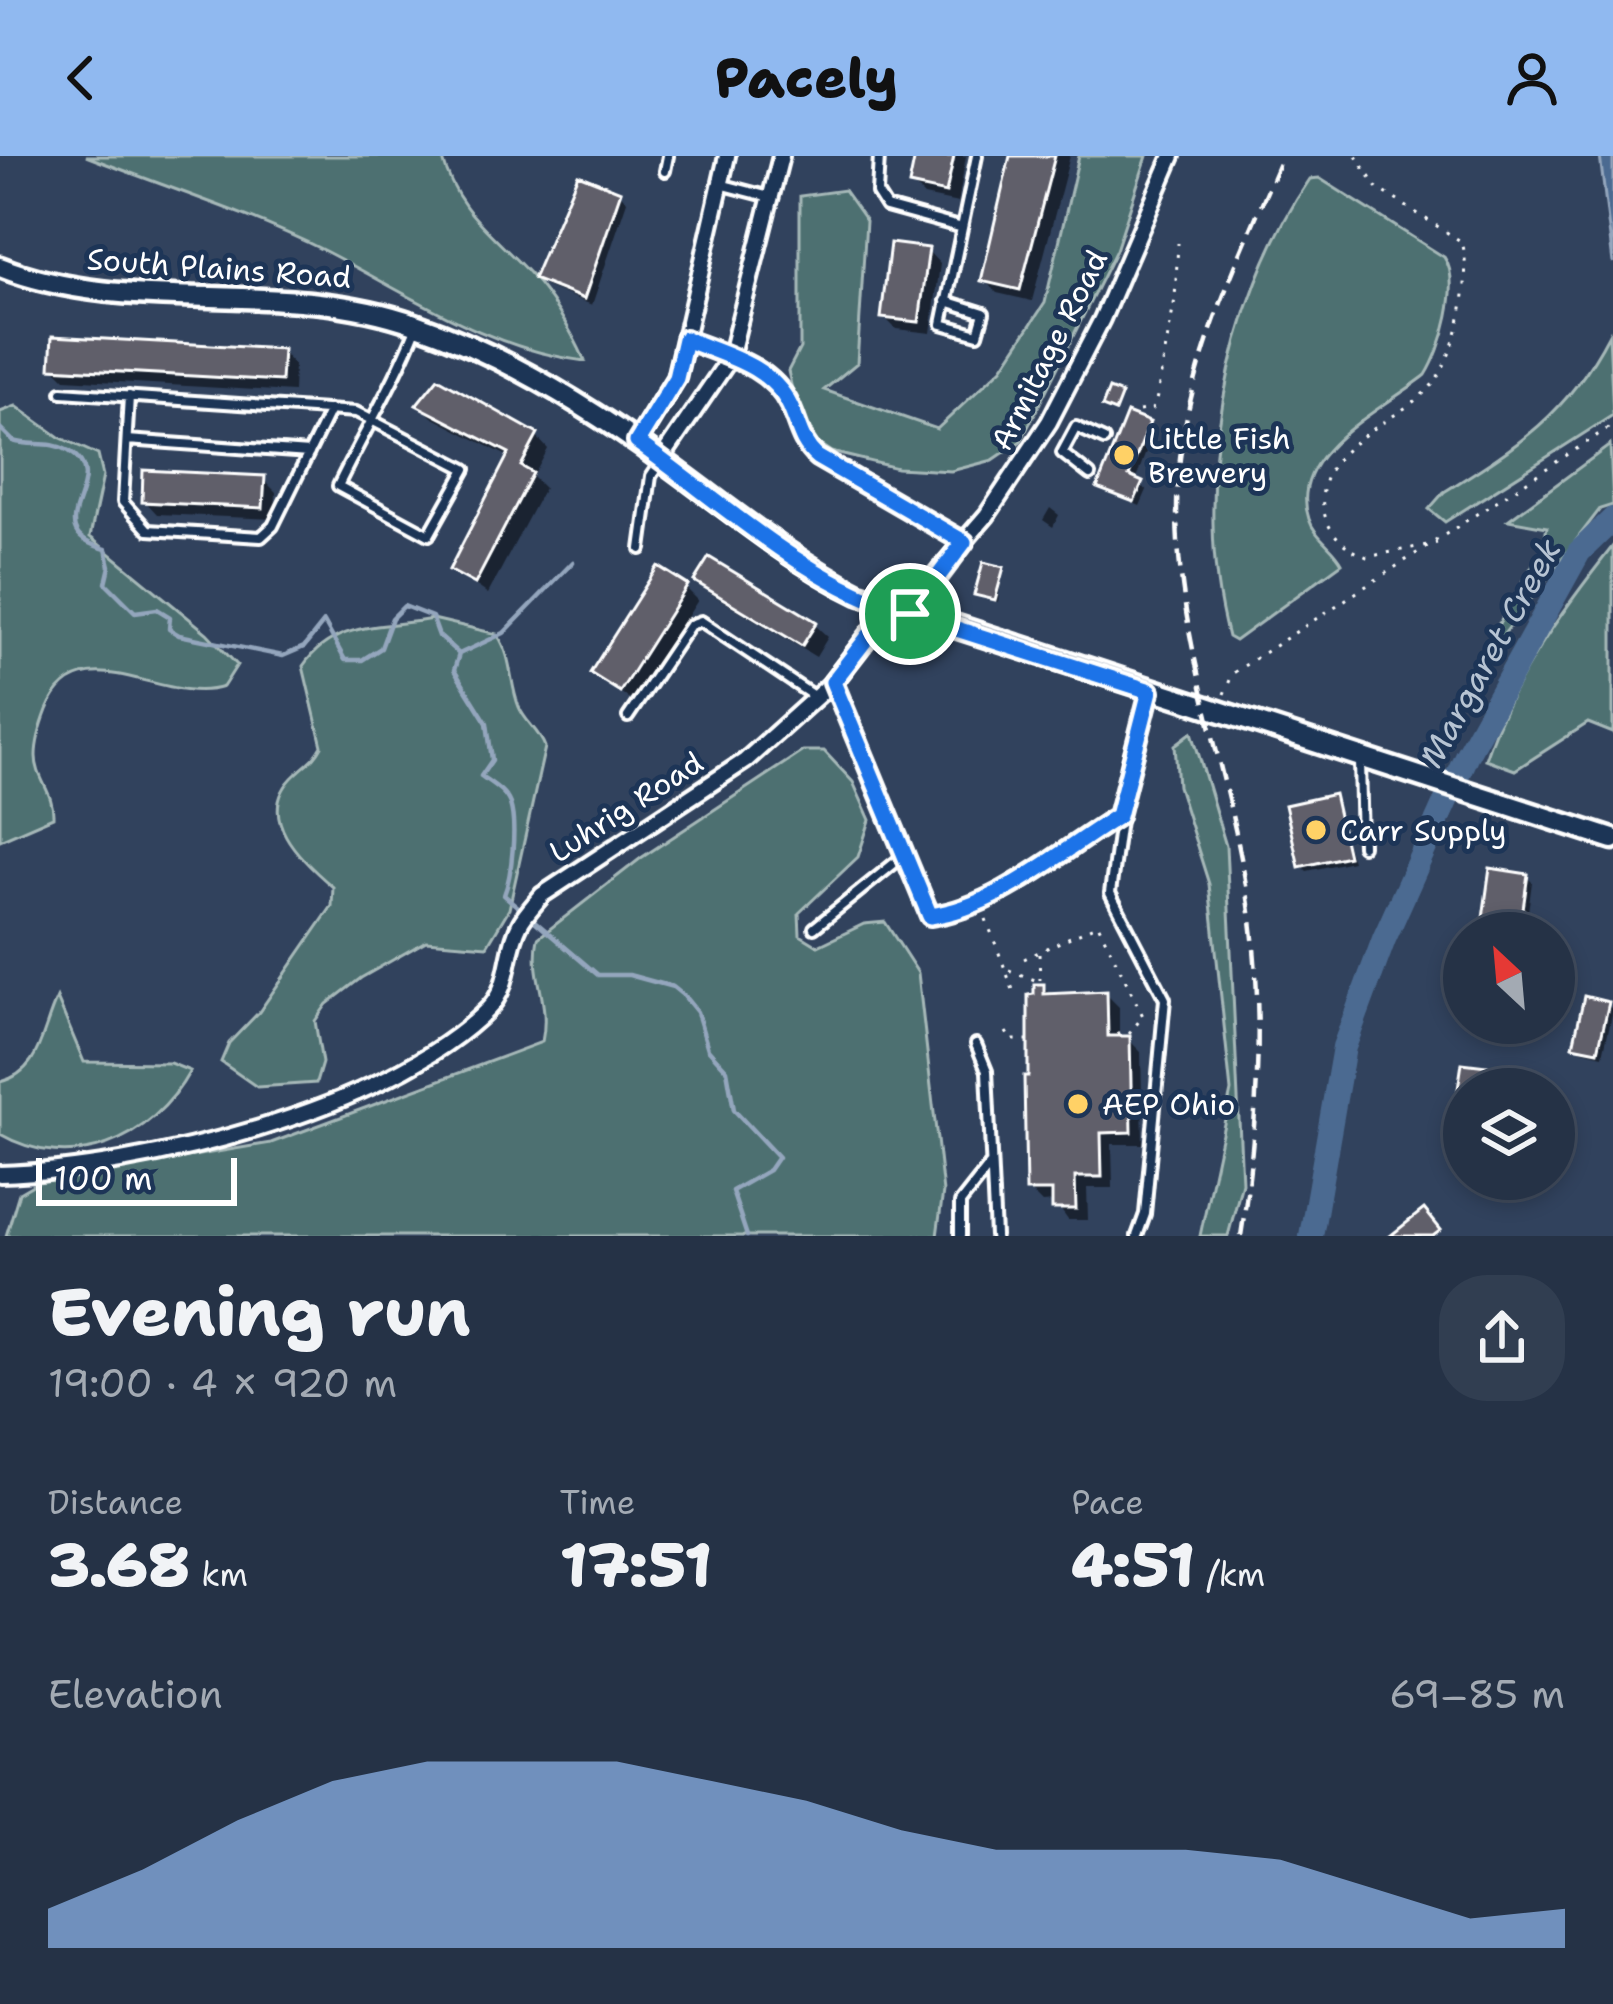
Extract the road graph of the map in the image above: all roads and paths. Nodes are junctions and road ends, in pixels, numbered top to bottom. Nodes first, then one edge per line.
1 (668, 156) edge
2 (727, 156) edge
3 (781, 156) edge
4 (879, 156) edge
5 (977, 156) edge
6 (1172, 156) edge
7 (1356, 156) edge
8 (665, 171) dead end
9 (720, 184) junction
10 (771, 197) junction
11 (958, 227) junction
12 (1178, 243) dead end
13 (0, 267) edge
14 (946, 301) junction
15 (417, 324) junction
16 (685, 339) junction
17 (730, 358) junction
18 (754, 368) joint
19 (62, 392) dead end
20 (129, 396) junction
21 (330, 410) junction
22 (1139, 411) dead end
23 (373, 418) junction
24 (1048, 422) junction
25 (1613, 425) edge
26 (1071, 436) junction
27 (127, 440) junction
28 (1104, 440) dead end
29 (637, 442) junction
30 (309, 453) junction
31 (661, 460) junction
32 (1090, 475) dead end
33 (964, 542) junction
34 (1437, 543) junction
35 (641, 549) dead end
36 (901, 610) junction
37 (833, 682) junction
38 (1150, 691) junction
39 (816, 698) junction
40 (1219, 713) junction
41 (628, 718) dead end
42 (1360, 759) junction
43 (1118, 816) junction
44 (1613, 839) edge
45 (1362, 846) dead end
46 (902, 857) junction
47 (986, 919) dead end
48 (814, 928) dead end
49 (1039, 952) junction
50 (1024, 959) dead end
51 (1006, 969) junction
52 (1016, 995) dead end
53 (1006, 1032) dead end
54 (1108, 1034) dead end
55 (1028, 1040) dead end
56 (976, 1044) dead end
57 (990, 1166) junction
58 (2, 1178) edge
59 (960, 1236) edge
60 (995, 1236) edge
61 (1137, 1236) edge

1 - 8 lane
2 - 9 street
3 - 10 street
4 - 11 lane
5 - 11 lane
6 - 24 street, Armitage Road
7 - 34 path
9 - 10 lane
9 - 16 street
10 - 17 street
11 - 14 lane
12 - 22 path
13 - 15 main road, South Plains Road
14 - 14 lane
15 - 23 lane
15 - 29 main road, South Plains Road
16 - 17 lane
16 - 29 street
17 - 18 lane
17 - 31 street
18 - 33 path
19 - 20 lane
20 - 21 lane
20 - 27 lane
21 - 23 lane
21 - 30 lane
23 - 23 lane
24 - 26 lane
24 - 33 street, Armitage Road
25 - 34 path
26 - 28 lane
26 - 32 lane
27 - 30 lane
27 - 30 lane
29 - 31 main road, South Plains Road
31 - 35 lane
31 - 36 main road, South Plains Road
33 - 36 street, Armitage Road
34 - 40 path
36 - 37 street, Luhrig Road
36 - 38 main road, South Plains Road
37 - 39 street, Luhrig Road
37 - 46 lane
38 - 40 main road, South Plains Road
38 - 43 lane
39 - 41 lane
39 - 58 street, Luhrig Road
40 - 42 main road, South Plains Road
42 - 44 main road, South Plains Road
42 - 45 lane
43 - 46 lane
43 - 61 lane
46 - 48 lane
47 - 51 path
49 - 50 path
49 - 51 path
49 - 54 path
51 - 52 path
53 - 55 path
56 - 57 lane
57 - 59 lane
57 - 60 lane

